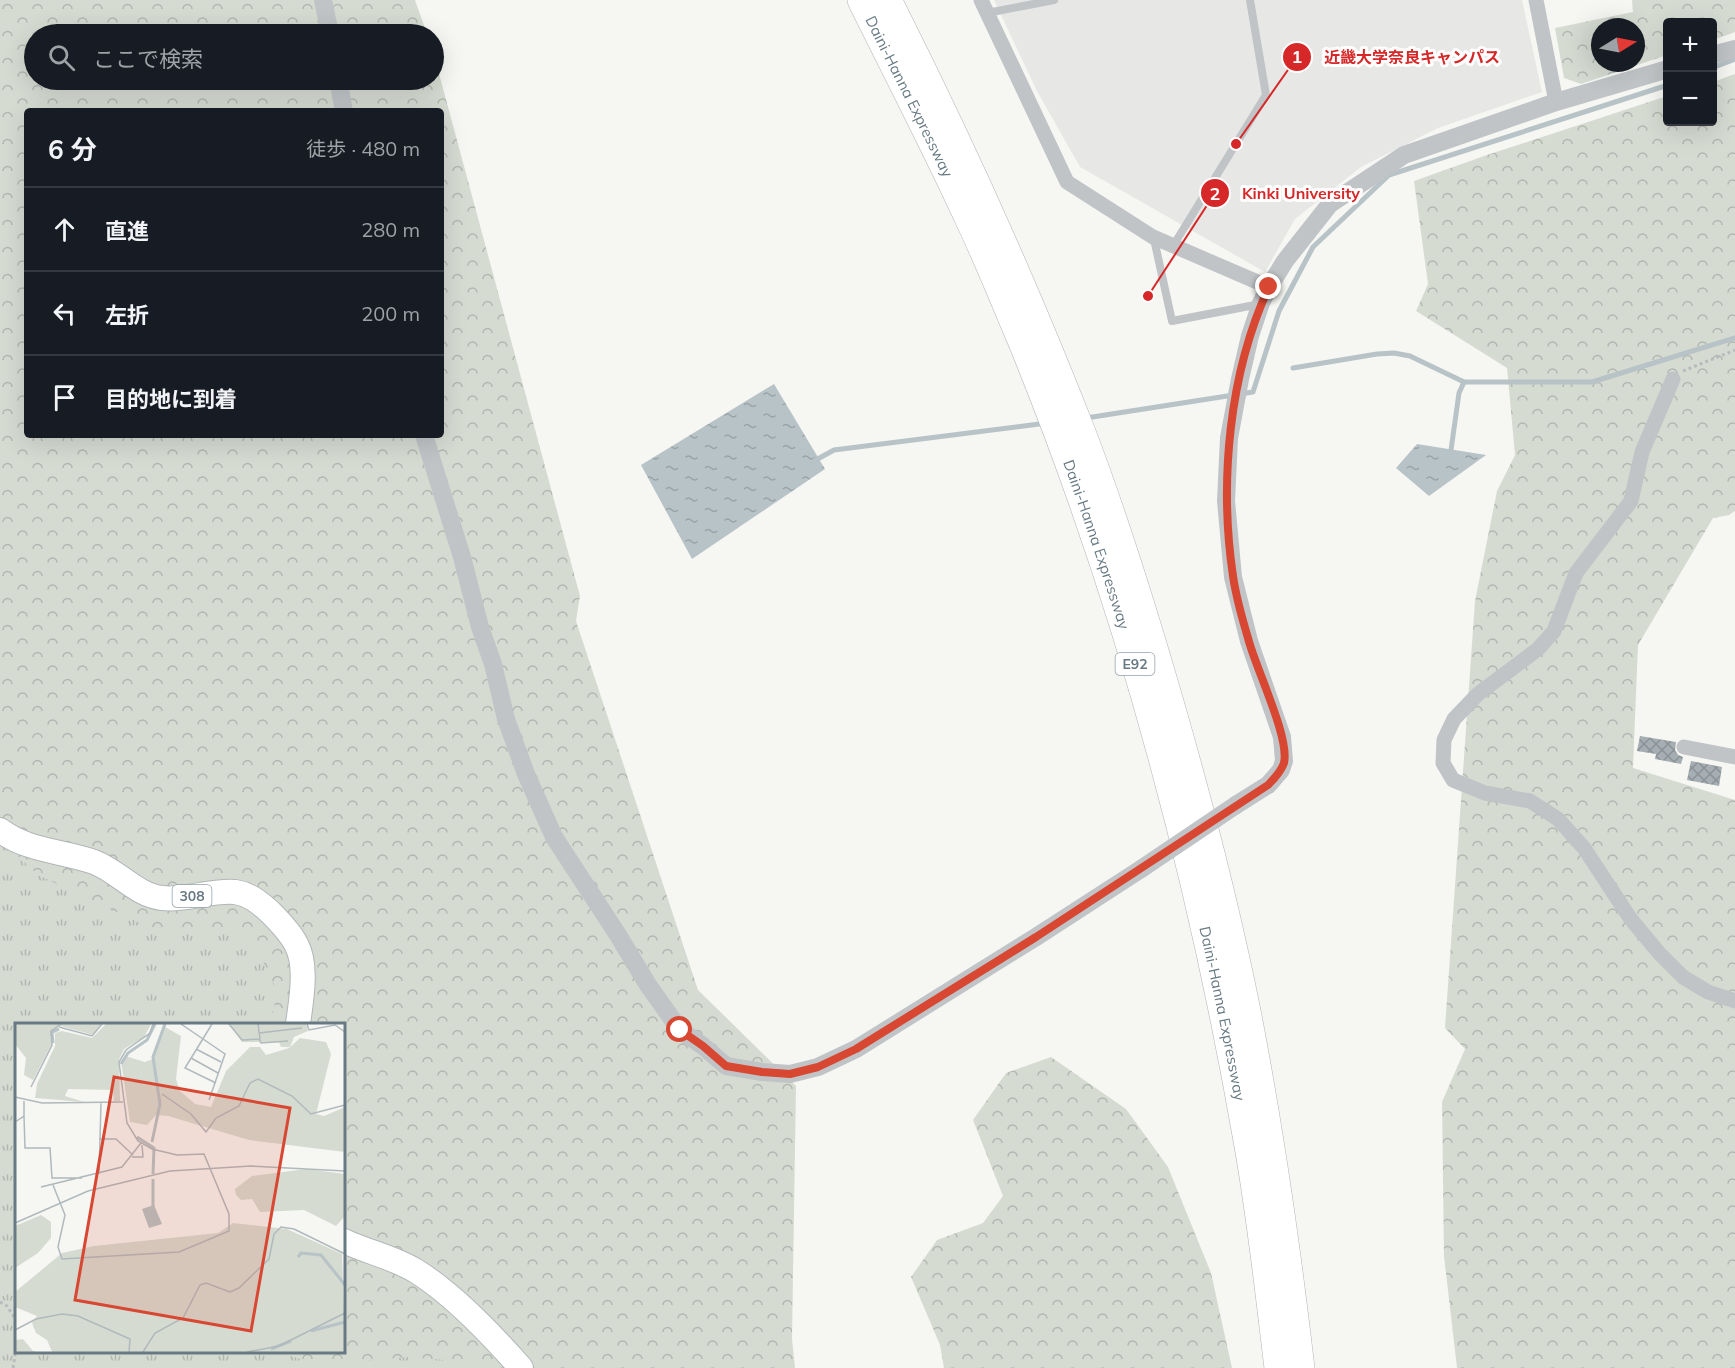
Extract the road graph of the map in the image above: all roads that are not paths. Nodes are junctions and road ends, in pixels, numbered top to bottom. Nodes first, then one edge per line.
1 (323, 0) edge
2 (861, 0) edge
3 (888, 0) edge
4 (1054, 0) edge
5 (1250, 0) edge
6 (1536, 0) edge
7 (984, 7) edge
8 (328, 24) edge
9 (1735, 49) edge
10 (1717, 54) edge
11 (1663, 70) edge
12 (340, 90) edge
13 (1556, 102) junction
14 (343, 108) edge
15 (1153, 237) junction
16 (1173, 246) junction
17 (1265, 295) junction
18 (1672, 379) road end
19 (425, 438) edge
20 (1684, 747) dead end
21 (1735, 757) edge
22 (0, 830) edge
23 (1735, 1001) edge
24 (298, 1023) edge
25 (345, 1241) edge
26 (521, 1368) edge
27 (1278, 1368) edge
28 (1301, 1368) edge

1 - 8 street
2 - 27 highway, Daini-Hanna Expressway / E92
3 - 28 highway, Daini-Hanna Expressway / E92
4 - 7 lane
5 - 16 lane
6 - 13 street
7 - 15 street
9 - 10 street
11 - 13 street
12 - 14 street
13 - 17 street
15 - 16 street
15 - 17 lane
16 - 17 street
17 - 19 street, bridge
18 - 23 street
20 - 21 street
22 - 24 highway, 308
25 - 26 highway

